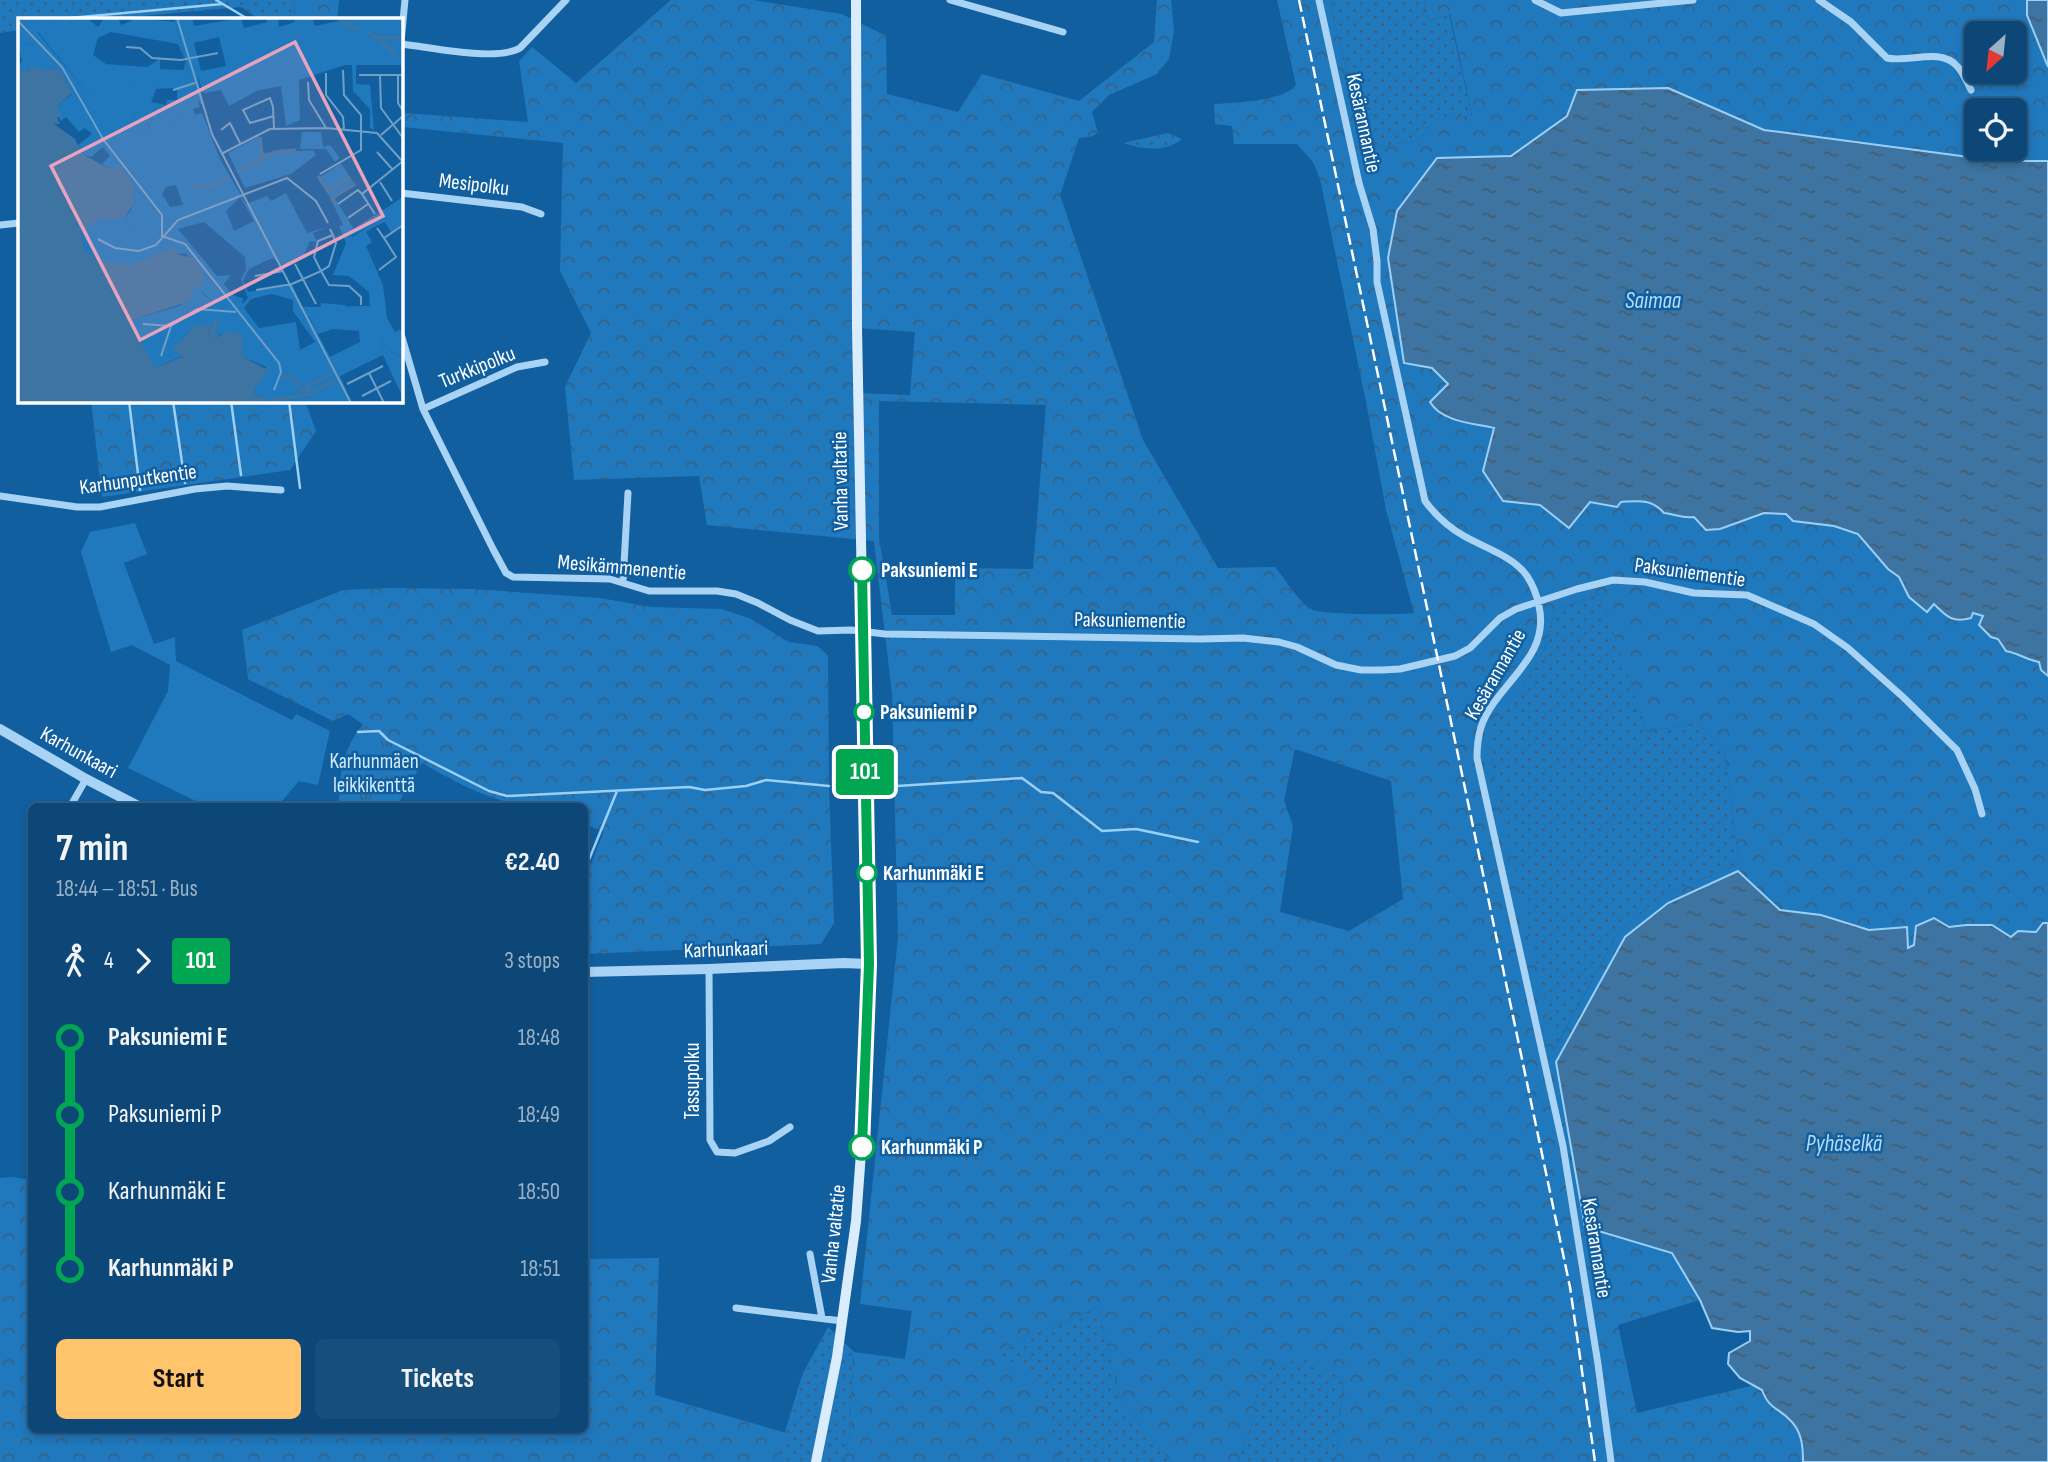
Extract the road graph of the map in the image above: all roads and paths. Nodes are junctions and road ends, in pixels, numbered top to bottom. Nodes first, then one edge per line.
1 (405, 0) edge
2 (566, 0) edge
3 (856, 0) edge
4 (950, 0) edge
5 (1319, 0) edge
6 (1535, 0) edge
7 (1693, 0) edge
8 (1819, 0) edge
9 (402, 32) edge
10 (1063, 32) dead end
11 (402, 43) edge
12 (1971, 90) dead end
13 (402, 193) edge
14 (541, 214) dead end
15 (18, 223) edge
16 (0, 225) edge
17 (402, 337) edge
18 (545, 362) dead end
19 (423, 409) junction
20 (281, 490) dead end
21 (628, 493) dead end
22 (0, 496) edge
23 (623, 582) junction
24 (1538, 601) junction
25 (863, 632) junction
26 (0, 729) edge
27 (86, 779) junction
28 (72, 803) edge
29 (132, 803) edge
30 (1982, 814) dead end
31 (869, 964) junction
32 (709, 969) junction
33 (588, 972) edge
34 (790, 1127) dead end
35 (810, 1254) dead end
36 (736, 1308) dead end
37 (822, 1318) junction
38 (842, 1321) junction
39 (816, 1462) edge
40 (1611, 1462) edge

1 - 9 street
2 - 11 street
3 - 25 main road, Vanha valtatie
4 - 10 street
5 - 24 street, Kesärannantie
6 - 7 street
8 - 12 street
13 - 14 street, Mesipolku
15 - 16 street
17 - 19 street, Mesikämmenentie
18 - 19 street, Turkkipolku
19 - 23 street, Mesikämmenentie
20 - 22 street, Karhunputkentie
21 - 23 street
23 - 25 street, Mesikämmenentie
24 - 25 street, Paksuniementie
24 - 30 street, Paksuniementie
24 - 40 street, Kesärannantie
25 - 31 main road, Vanha valtatie
26 - 27 street, Karhunkaari
27 - 28 street
27 - 29 street, Karhunkaari
31 - 32 street, Karhunkaari
31 - 38 main road, Vanha valtatie
32 - 33 street, Karhunkaari
32 - 34 street, Tassupolku
35 - 37 street
36 - 37 street
37 - 38 street
38 - 39 main road, Vanha valtatie

